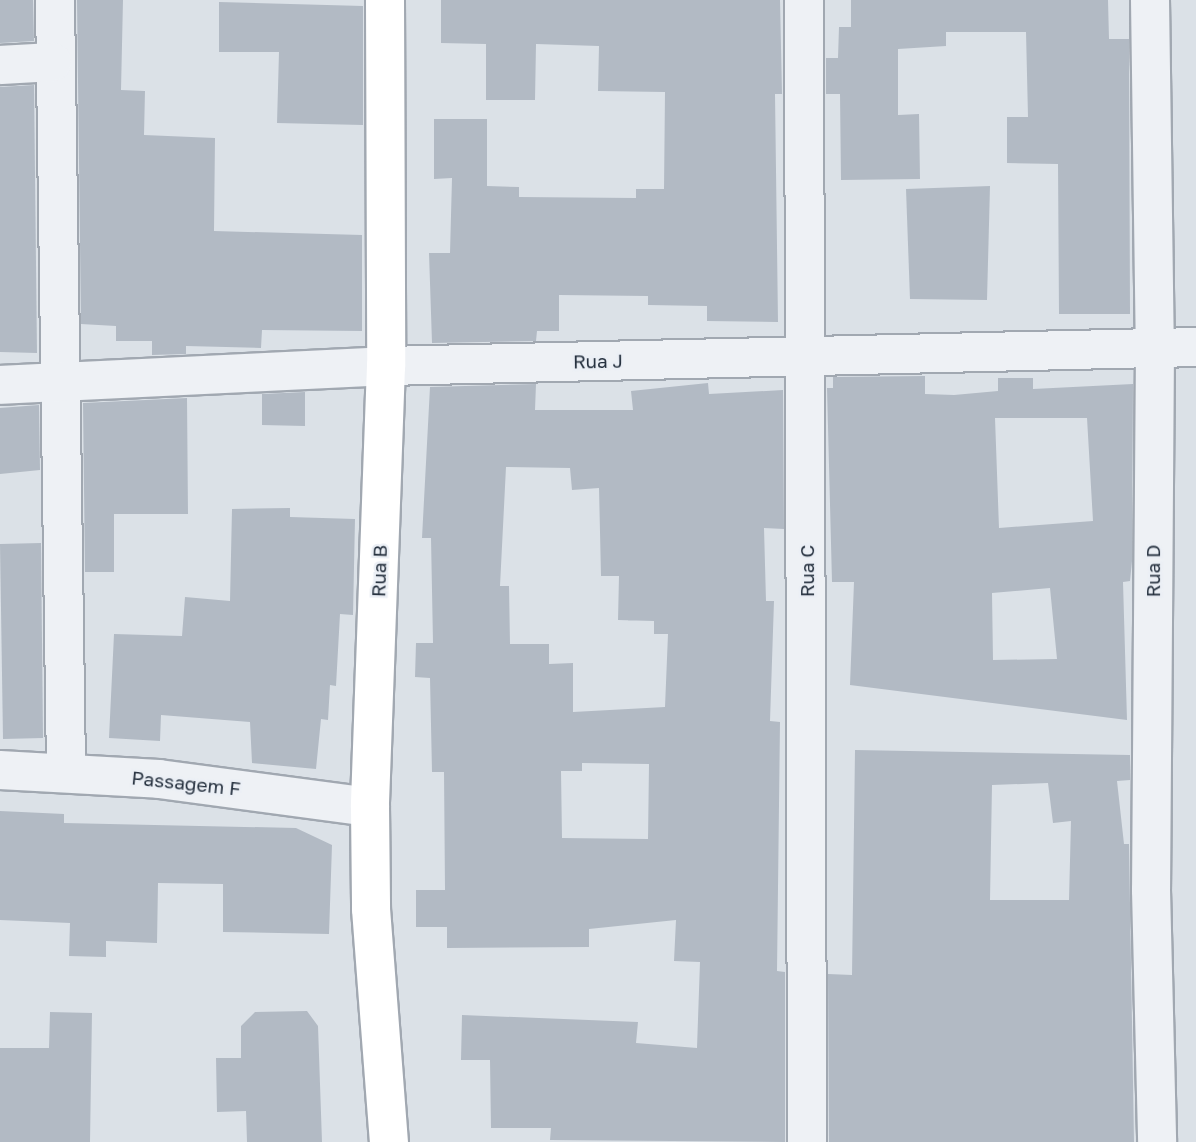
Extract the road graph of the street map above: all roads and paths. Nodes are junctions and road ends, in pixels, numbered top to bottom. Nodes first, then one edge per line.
1 (55, 0) edge
2 (385, 0) edge
3 (804, 0) edge
4 (1150, 0) edge
5 (52, 62) junction
6 (0, 65) edge
7 (1196, 347) edge
8 (1155, 349) junction
9 (807, 356) junction
10 (386, 366) junction
11 (0, 385) edge
12 (64, 385) junction
13 (0, 770) edge
14 (66, 772) junction
15 (370, 807) junction
16 (389, 1142) edge
17 (807, 1142) edge
18 (1157, 1142) edge

1 - 5 street
2 - 10 street, Rua B
3 - 9 street, Rua C
4 - 8 street, Rua D
5 - 6 street
5 - 12 street
7 - 8 street, Rua J
8 - 9 street, Rua J
8 - 18 street, Rua D
9 - 10 street, Rua J
9 - 17 street, Rua C
10 - 12 street, Rua J
10 - 15 street, Rua B
11 - 12 street, Rua J
12 - 14 street
13 - 14 street, Passagem F
14 - 15 street, Passagem F
15 - 16 street, Rua B

